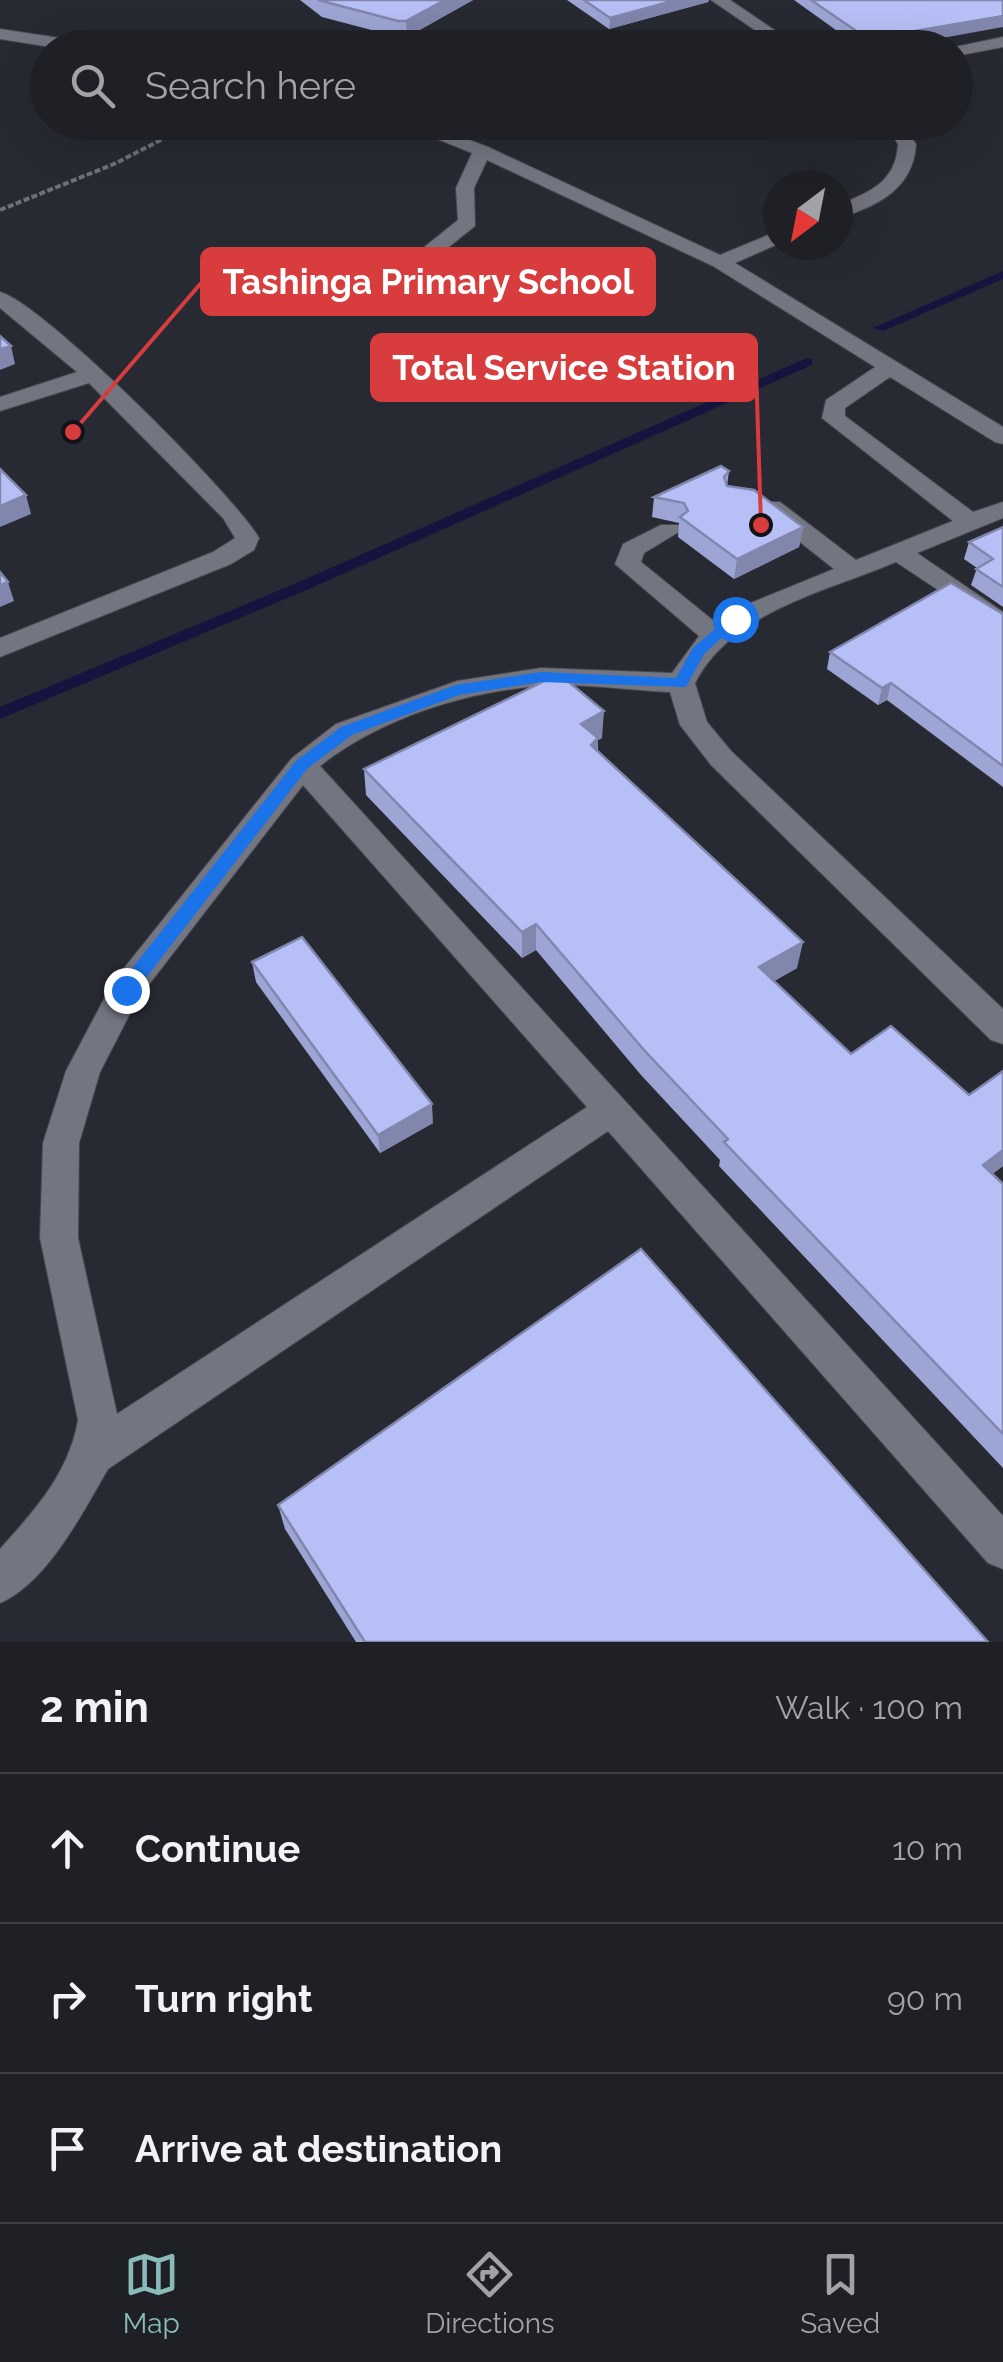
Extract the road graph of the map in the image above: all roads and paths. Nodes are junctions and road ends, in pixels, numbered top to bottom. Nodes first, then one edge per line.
1 (718, 0) edge
2 (765, 30) edge
3 (0, 34) edge
4 (30, 39) edge
5 (1003, 42) edge
6 (973, 48) edge
7 (161, 140) edge
8 (454, 140) edge
9 (904, 140) edge
10 (482, 150) junction
11 (853, 205) edge
12 (0, 210) edge
13 (763, 243) edge
14 (720, 262) junction
15 (389, 285) dead end
16 (0, 298) edge
17 (887, 369) junction
18 (93, 374) junction
19 (0, 404) edge
20 (1003, 406) edge
21 (972, 418) junction
22 (1003, 438) edge
23 (750, 496) edge
24 (1003, 509) edge
25 (970, 522) junction
26 (670, 530) edge
27 (897, 552) junction
28 (852, 570) junction
29 (1003, 624) edge
30 (713, 634) junction
31 (0, 648) edge
32 (680, 683) junction
33 (302, 765) junction
34 (1003, 1030) edge
35 (613, 1109) junction
36 (93, 1454) junction
37 (1003, 1548) edge
38 (0, 1581) edge

1 - 2 street
3 - 4 street
5 - 6 street
7 - 12 path
8 - 10 street
9 - 11 street
10 - 14 street
10 - 15 street
13 - 14 street
14 - 17 street
16 - 18 street
17 - 21 street
17 - 25 street
18 - 19 street
18 - 31 street
20 - 21 street
21 - 22 street
23 - 28 street
24 - 25 street
25 - 27 street
26 - 30 street
27 - 28 street
27 - 29 street
28 - 30 street
30 - 32 street
32 - 33 street
32 - 34 street
33 - 35 street
33 - 36 street
35 - 36 street
35 - 37 street
36 - 38 street

